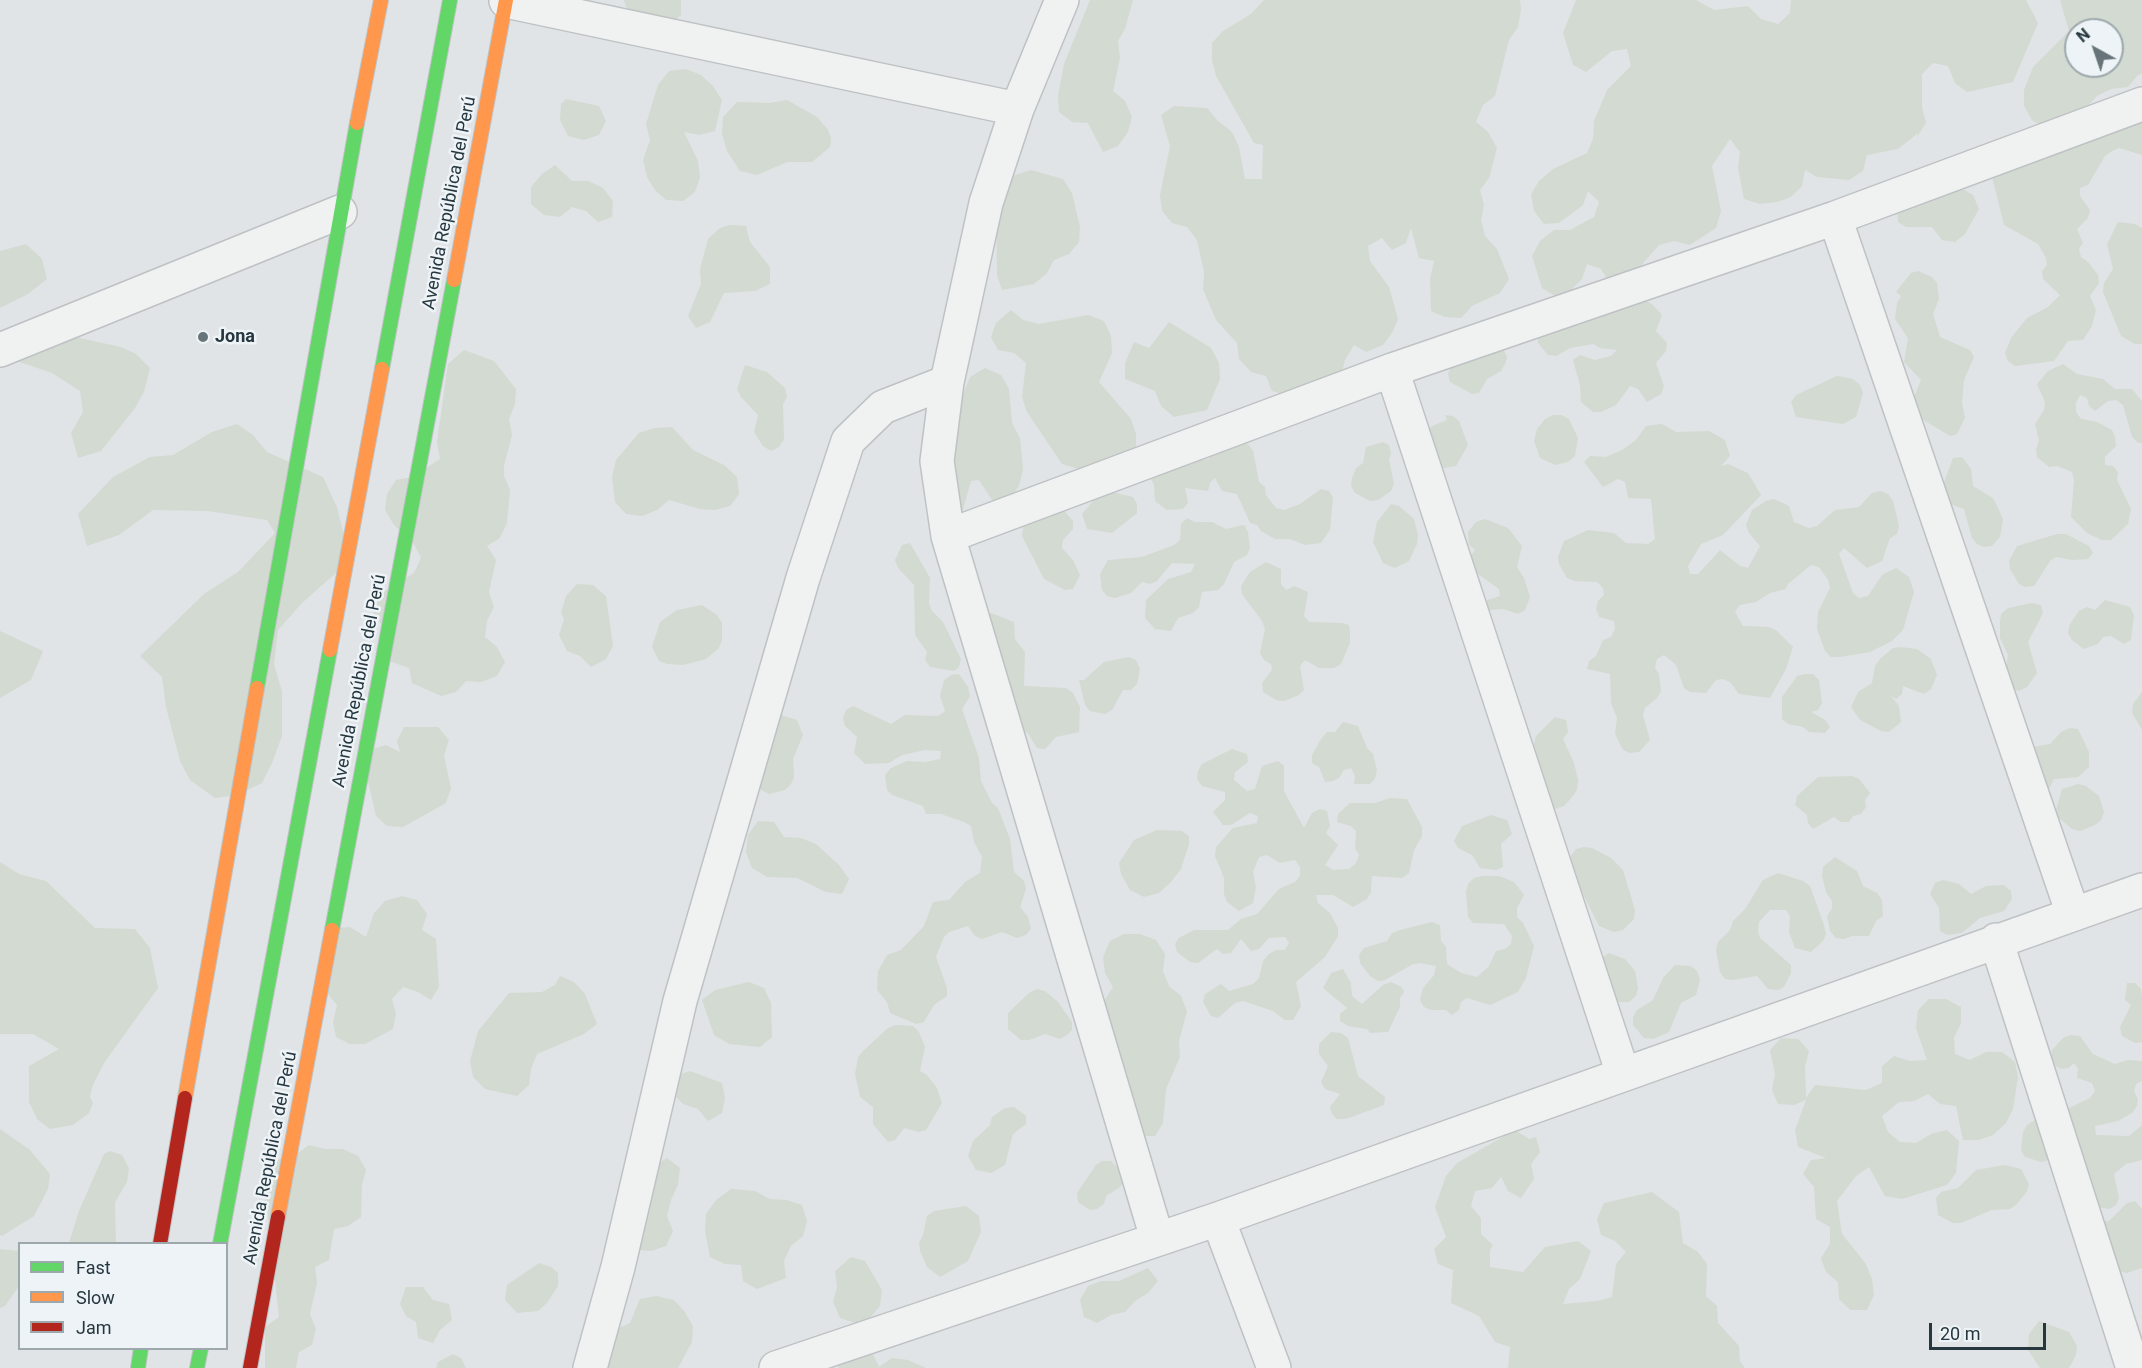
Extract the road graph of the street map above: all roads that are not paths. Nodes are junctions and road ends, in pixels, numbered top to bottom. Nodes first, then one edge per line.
1 (381, 0) edge
2 (450, 0) edge
3 (1062, 0) edge
4 (506, 1) edge
5 (2142, 104) edge
6 (1017, 109) junction
7 (340, 212) junction
8 (1835, 218) junction
9 (0, 350) edge
10 (1392, 370) junction
11 (947, 382) junction
12 (948, 536) junction
13 (2142, 890) edge
14 (2073, 914) junction
15 (1996, 940) junction
16 (1623, 1074) junction
17 (1218, 1219) junction
18 (1157, 1238) junction
19 (159, 1242) edge
20 (220, 1242) edge
21 (141, 1350) edge
22 (201, 1350) edge
23 (138, 1368) edge
24 (197, 1368) edge
25 (250, 1368) edge
26 (590, 1368) edge
27 (776, 1368) edge
28 (1274, 1368) edge
29 (2133, 1368) edge

1 - 7 main road
2 - 20 main road
3 - 6 street
4 - 6 street
4 - 25 main road, Avenida República del Perú
5 - 8 street
6 - 11 street
7 - 9 street
7 - 19 main road
8 - 10 street
8 - 14 street
10 - 12 street
10 - 16 street
11 - 12 street
11 - 26 street
12 - 18 street
13 - 14 street
14 - 15 street
15 - 16 street
15 - 29 street
16 - 17 street
17 - 18 street
17 - 28 street
18 - 27 street
21 - 23 main road
22 - 24 main road

